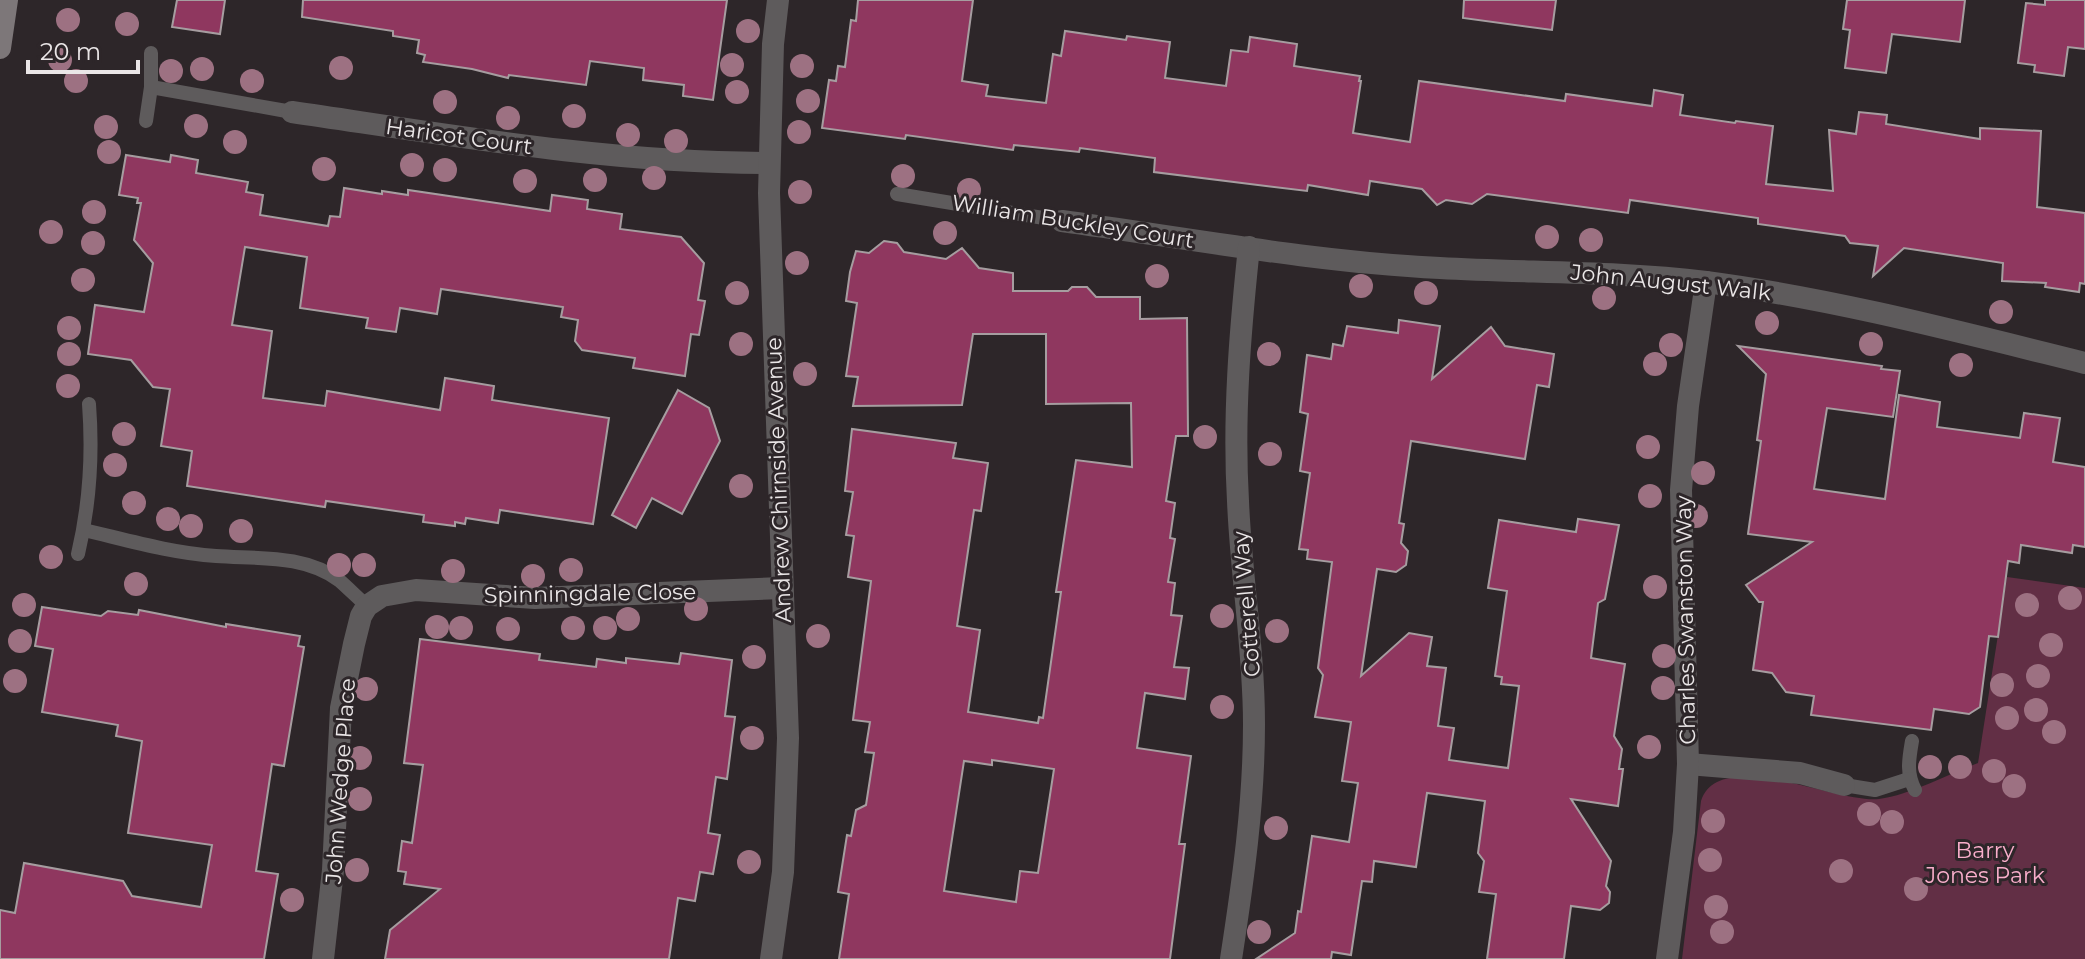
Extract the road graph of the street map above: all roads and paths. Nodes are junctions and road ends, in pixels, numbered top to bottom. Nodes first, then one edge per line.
1 (7, 0) edge
2 (778, 0) edge
3 (0, 48) edge
4 (151, 53) dead end
5 (151, 87) junction
6 (292, 112) joint
7 (146, 121) dead end
8 (769, 163) junction
9 (897, 194) dead end
10 (1062, 221) joint
11 (1249, 247) junction
12 (1706, 282) junction
13 (2085, 363) edge
14 (89, 404) dead end
15 (84, 530) junction
16 (78, 554) dead end
17 (782, 588) junction
18 (367, 606) junction
19 (1912, 741) dead end
20 (1688, 764) junction
21 (1844, 785) joint
22 (323, 959) edge
23 (771, 959) edge
24 (1231, 959) edge
25 (1667, 959) edge

1 - 3 main road
2 - 8 street, Andrew Chirnside Avenue
4 - 5 lane
5 - 6 lane, Haricot Court
5 - 7 lane
6 - 8 street, Haricot Court
8 - 17 street, Andrew Chirnside Avenue
9 - 10 lane, William Buckley Court
10 - 11 street, William Buckley Court
11 - 12 street, John August Walk
11 - 24 street, Cotterell Way
12 - 13 street, John August Walk
12 - 20 street, Charles Swanston Way
14 - 15 lane
15 - 16 lane
15 - 18 lane
17 - 18 street, Spinningdale Close
17 - 23 street, Andrew Chirnside Avenue
18 - 22 street, John Wedge Place
19 - 21 lane
20 - 21 street
20 - 25 street, Charles Swanston Way

